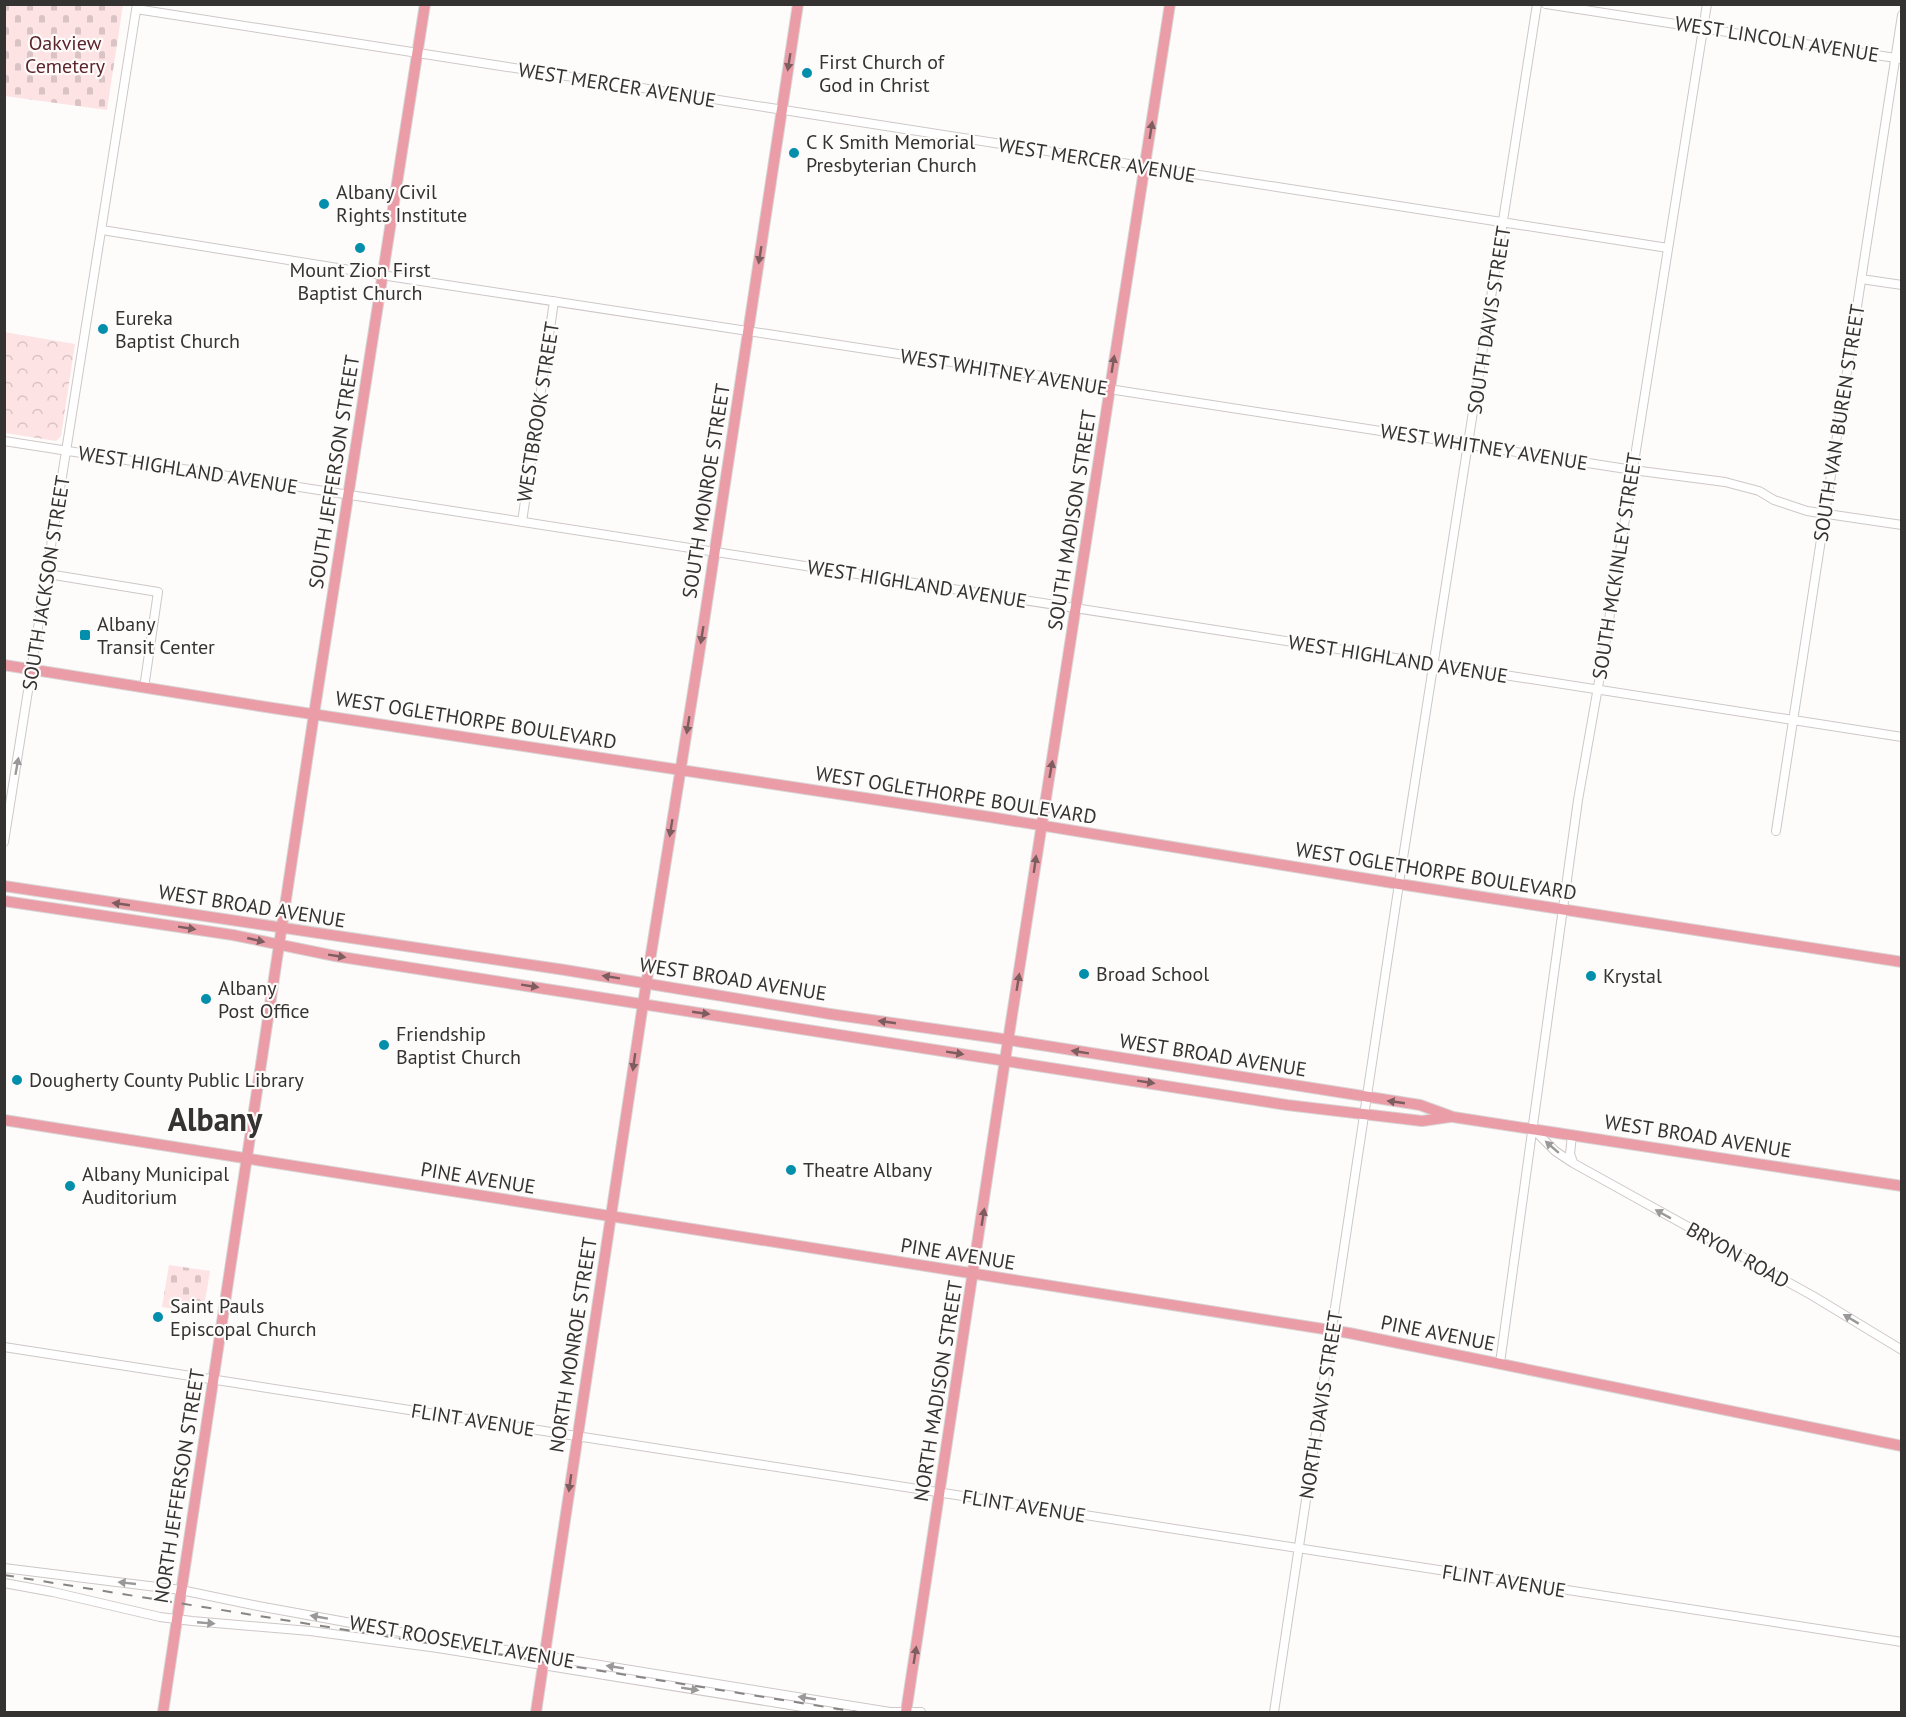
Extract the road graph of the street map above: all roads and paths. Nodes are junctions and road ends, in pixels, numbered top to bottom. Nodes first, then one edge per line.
1 (425, 4) edge
2 (798, 4) edge
3 (1170, 4) edge
4 (1537, 4) edge
5 (1546, 4) edge
6 (1707, 4) edge
7 (136, 7) edge
8 (1902, 15) edge
9 (1703, 28) junction
10 (418, 54) junction
11 (1898, 58) edge
12 (782, 110) junction
13 (1145, 167) junction
14 (1504, 222) junction
15 (102, 230) junction
16 (1668, 248) junction
17 (383, 275) junction
18 (1861, 279) junction
19 (1902, 285) edge
20 (554, 301) junction
21 (748, 331) junction
22 (1109, 389) junction
23 (4, 441) edge
24 (1469, 445) junction
25 (67, 452) junction
26 (1633, 470) junction
27 (349, 495) junction
28 (1824, 513) junction
29 (522, 522) junction
30 (1902, 525) edge
31 (715, 552) junction
32 (48, 574) junction
33 (1076, 609) junction
34 (4, 665) edge
35 (1435, 665) junction
36 (33, 669) junction
37 (144, 688) junction
38 (1597, 690) junction
39 (314, 714) junction
40 (1794, 719) junction
41 (1902, 737) edge
42 (681, 770) junction
43 (1041, 827) junction
44 (1776, 831) dead end
45 (4, 842) edge
46 (1399, 884) junction
47 (4, 886) edge
48 (4, 901) edge
49 (1562, 909) junction
50 (282, 928) junction
51 (279, 945) junction
52 (1902, 962) edge
53 (646, 983) junction
54 (643, 1004) junction
55 (1009, 1040) junction
56 (1005, 1060) junction
57 (1368, 1098) junction
58 (1365, 1115) junction
59 (1453, 1117) junction
60 (4, 1120) edge
61 (1533, 1129) junction
62 (1572, 1135) junction
63 (246, 1159) junction
64 (1573, 1163) junction
65 (1902, 1186) edge
66 (610, 1217) junction
67 (974, 1275) junction
68 (1333, 1330) junction
69 (4, 1347) edge
70 (1902, 1350) edge
71 (1500, 1363) junction
72 (213, 1380) junction
73 (577, 1437) junction
74 (1902, 1446) edge
75 (940, 1493) junction
76 (1300, 1549) junction
77 (4, 1568) edge
78 (4, 1583) edge
79 (182, 1590) junction
80 (177, 1619) junction
81 (1902, 1642) edge
82 (544, 1661) junction
83 (906, 1712) edge
84 (163, 1713) edge
85 (536, 1713) edge
86 (833, 1713) edge
87 (921, 1713) edge
88 (1275, 1713) edge

1 - 10 main road, SOUTH JEFFERSON STREET
2 -> 12 main road, SOUTH MONROE STREET
13 -> 3 main road, SOUTH MADISON STREET
4 - 14 street, SOUTH DAVIS STREET
5 - 9 street, WEST LINCOLN AVENUE
6 - 9 street, SOUTH MCKINLEY STREET
7 - 10 street, WEST MERCER AVENUE
7 - 15 street, SOUTH JACKSON STREET
8 - 11 street, SOUTH VAN BUREN STREET
9 - 11 street, WEST LINCOLN AVENUE
9 - 16 street, SOUTH MCKINLEY STREET
10 - 12 street, WEST MERCER AVENUE
10 - 17 main road, SOUTH JEFFERSON STREET
11 - 18 street, SOUTH VAN BUREN STREET
12 - 13 street, WEST MERCER AVENUE
12 -> 21 main road, SOUTH MONROE STREET
13 - 14 street, WEST MERCER AVENUE
22 -> 13 main road, SOUTH MADISON STREET
14 - 16 street, WEST MERCER AVENUE
14 - 24 street, SOUTH DAVIS STREET
15 - 17 street, WEST WHITNEY AVENUE
15 - 25 street, SOUTH JACKSON STREET
16 - 26 street, SOUTH MCKINLEY STREET
17 - 20 street, WEST WHITNEY AVENUE
17 - 27 main road, SOUTH JEFFERSON STREET
18 - 19 street
18 - 28 street, SOUTH VAN BUREN STREET
20 - 21 street, WEST WHITNEY AVENUE
20 - 29 street, WESTBROOK STREET
21 - 22 street, WEST WHITNEY AVENUE
21 - 31 main road, SOUTH MONROE STREET
22 - 24 street, WEST WHITNEY AVENUE
22 - 33 main road, SOUTH MADISON STREET
23 - 25 street, WEST HIGHLAND AVENUE
24 - 26 street, WEST WHITNEY AVENUE
24 - 35 street, SOUTH DAVIS STREET
25 - 27 street, WEST HIGHLAND AVENUE
25 - 32 street, SOUTH JACKSON STREET
26 - 28 street, WEST WHITNEY AVENUE
26 - 38 street, SOUTH MCKINLEY STREET
27 - 29 street, WEST HIGHLAND AVENUE
27 - 39 main road, SOUTH JEFFERSON STREET
28 - 30 street, WEST WHITNEY AVENUE
28 - 40 street, SOUTH VAN BUREN STREET
29 - 31 street, WEST HIGHLAND AVENUE
31 - 33 street, WEST HIGHLAND AVENUE
31 -> 42 main road, SOUTH MONROE STREET
32 - 36 street, SOUTH JACKSON STREET
32 - 37 street
33 - 35 street, WEST HIGHLAND AVENUE
43 -> 33 main road, SOUTH MADISON STREET
34 - 36 main road, WEST OGLETHORPE BOULEVARD
35 - 38 street, WEST HIGHLAND AVENUE
35 - 46 street, SOUTH DAVIS STREET
36 - 37 main road, WEST OGLETHORPE BOULEVARD
45 -> 36 street, SOUTH JACKSON STREET
37 - 39 main road, WEST OGLETHORPE BOULEVARD
38 - 40 street, WEST HIGHLAND AVENUE
38 - 49 street, SOUTH MCKINLEY STREET
39 - 42 main road, WEST OGLETHORPE BOULEVARD
39 - 50 main road, SOUTH JEFFERSON STREET
40 - 41 street, WEST HIGHLAND AVENUE
40 - 44 street, SOUTH VAN BUREN STREET
42 - 43 main road, WEST OGLETHORPE BOULEVARD
42 -> 53 main road, SOUTH MONROE STREET
43 - 46 main road, WEST OGLETHORPE BOULEVARD
55 -> 43 main road, SOUTH MADISON STREET
46 - 49 main road, WEST OGLETHORPE BOULEVARD
46 - 57 street, SOUTH DAVIS STREET
50 -> 47 main road, WEST BROAD AVENUE
48 -> 51 main road, WEST BROAD AVENUE
49 - 52 main road, WEST OGLETHORPE BOULEVARD
49 - 61 street, SOUTH MCKINLEY STREET
50 - 51 main road, SOUTH JEFFERSON STREET
53 -> 50 main road, WEST BROAD AVENUE
51 -> 54 main road, WEST BROAD AVENUE
51 - 63 main road, NORTH JEFFERSON STREET
53 - 54 main road, NORTH MONROE STREET
55 -> 53 main road, WEST BROAD AVENUE
54 -> 56 main road, WEST BROAD AVENUE
54 -> 66 main road, NORTH MONROE STREET
55 - 56 main road, NORTH MADISON STREET
57 -> 55 main road, WEST BROAD AVENUE
56 -> 58 main road, WEST BROAD AVENUE
67 -> 56 main road, NORTH MADISON STREET
57 - 58 street, NORTH DAVIS STREET
59 -> 57 main road, WEST BROAD AVENUE
58 - 59 main road, WEST BROAD AVENUE
58 - 68 street, NORTH DAVIS STREET
59 - 61 main road, WEST BROAD AVENUE
60 - 63 main road, PINE AVENUE
61 - 62 main road, WEST BROAD AVENUE
64 -> 61 street, BRYON ROAD
61 - 71 street, SOUTH MCKINLEY STREET
62 - 64 street
62 - 65 main road, WEST BROAD AVENUE
63 - 66 main road, PINE AVENUE
63 - 72 main road, NORTH JEFFERSON STREET
70 -> 64 street, BRYON ROAD
66 - 67 main road, PINE AVENUE
66 - 73 main road, NORTH MONROE STREET
67 - 68 main road, PINE AVENUE
67 - 75 main road, NORTH MADISON STREET
68 - 71 main road, PINE AVENUE
68 - 76 street, NORTH DAVIS STREET
69 - 72 street, FLINT AVENUE
71 - 74 main road, PINE AVENUE
72 - 73 street, FLINT AVENUE
72 - 79 main road, NORTH JEFFERSON STREET
73 - 75 street, FLINT AVENUE
73 -> 82 main road, NORTH MONROE STREET
75 - 76 street, FLINT AVENUE
83 -> 75 main road, NORTH MADISON STREET
76 - 81 street, FLINT AVENUE
76 - 88 street, NORTH DAVIS STREET
79 -> 77 street, WEST ROOSEVELT AVENUE
78 - 80 street, WEST ROOSEVELT AVENUE
79 - 80 main road, NORTH JEFFERSON STREET
82 -> 79 street, WEST ROOSEVELT AVENUE
80 -> 82 street, WEST ROOSEVELT AVENUE
80 - 84 main road, NORTH JEFFERSON STREET
83 -> 82 street, WEST ROOSEVELT AVENUE
82 - 85 main road, NORTH MONROE STREET
82 -> 86 street, WEST ROOSEVELT AVENUE
83 - 87 street, WEST ROOSEVELT AVENUE

